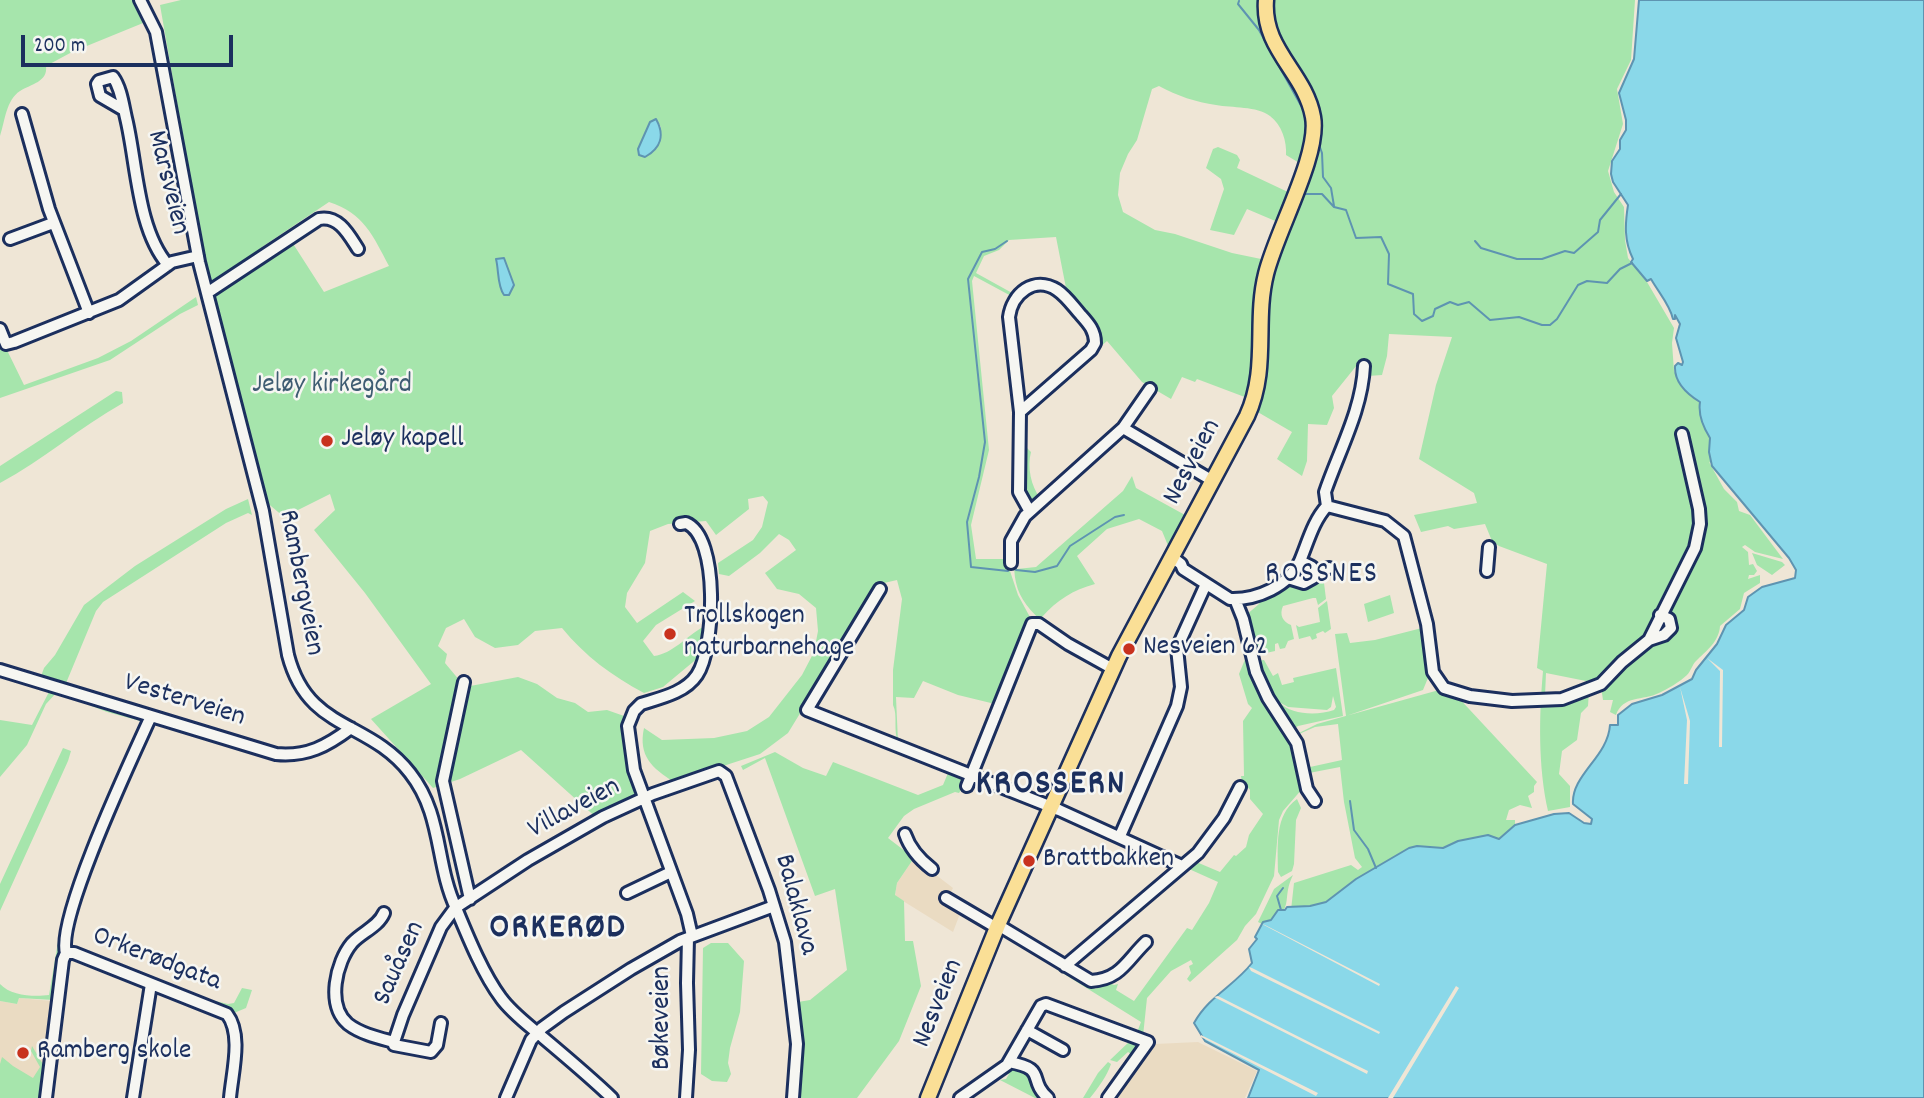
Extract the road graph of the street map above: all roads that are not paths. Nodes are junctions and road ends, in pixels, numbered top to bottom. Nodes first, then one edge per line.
1 (139, 0) edge
2 (1266, 0) edge
3 (124, 110) dead end
4 (22, 114) dead end
5 (54, 223) junction
6 (9, 239) dead end
7 (358, 250) dead end
8 (198, 256) junction
9 (168, 265) junction
10 (206, 293) junction
11 (89, 313) junction
12 (0, 329) edge
13 (1364, 366) dead end
14 (1150, 389) dead end
15 (1020, 412) junction
16 (1123, 428) junction
17 (1682, 434) dead end
18 (1213, 481) junction
19 (1327, 506) junction
20 (1030, 510) junction
21 (680, 524) dead end
22 (1489, 547) dead end
23 (1170, 560) junction
24 (1300, 561) junction
25 (1011, 563) dead end
26 (1329, 568) dead end
27 (1487, 571) dead end
28 (1314, 572) junction
29 (1288, 578) junction
30 (1206, 584) junction
31 (880, 589) dead end
32 (1235, 599) junction
33 (1113, 669) junction
34 (0, 670) edge
35 (464, 682) dead end
36 (151, 716) junction
37 (351, 729) junction
38 (723, 772) joint
39 (971, 775) junction
40 (967, 786) dead end
41 (1240, 787) dead end
42 (645, 800) junction
43 (1315, 801) dead end
44 (1051, 807) junction
45 (905, 834) dead end
46 (1120, 836) junction
47 (1182, 866) junction
48 (932, 869) dead end
49 (671, 872) junction
50 (627, 893) dead end
51 (946, 898) dead end
52 (470, 899) junction
53 (774, 906) junction
54 (456, 908) junction
55 (384, 913) dead end
56 (998, 926) junction
57 (690, 937) junction
58 (1146, 942) dead end
59 (66, 953) junction
60 (1065, 966) junction
61 (151, 984) junction
62 (440, 1023) dead end
63 (1027, 1030) junction
64 (538, 1033) junction
65 (394, 1042) junction
66 (1063, 1050) dead end
67 (1009, 1062) junction
68 (932, 1096) edge
69 (46, 1098) edge
70 (133, 1098) edge
71 (230, 1098) edge
72 (506, 1098) edge
73 (612, 1098) edge
74 (686, 1098) edge
75 (793, 1098) edge
76 (960, 1098) edge
77 (1048, 1098) edge
78 (1108, 1098) edge

1 - 8 street, Rambergveien
2 - 18 main road, Nesveien
3 - 9 street, Marsveien
4 - 5 street
5 - 6 street
5 - 11 street
7 - 10 street
8 - 9 street
8 - 10 street, Rambergveien
9 - 11 street
10 - 37 street, Rambergveien
11 - 12 street
13 - 19 street
14 - 16 street
15 - 15 street
15 - 20 street
16 - 18 street
16 - 20 street
17 - 19 street
18 - 23 main road, Nesveien
19 - 24 street
20 - 25 street
21 - 42 street, Bøkeveien
22 - 27 street
23 - 30 street
23 - 33 main road, Nesveien
24 - 28 street
24 - 29 street
26 - 28 street
28 - 29 street
29 - 32 street
30 - 32 street
30 - 46 street
31 - 39 street
32 - 43 street
33 - 39 street
33 - 44 main road, Nesveien
34 - 36 street, Vesterveien
35 - 52 street
36 - 37 street, Vesterveien
36 - 59 street
37 - 54 street, Rambergveien
38 - 42 street, Villaveien
38 - 53 street, Balaklava
39 - 40 street
39 - 44 street
41 - 47 street
42 - 49 street, Bøkeveien
42 - 52 street, Villaveien
44 - 46 street
44 - 56 main road, Nesveien
45 - 48 street
46 - 47 street
47 - 60 street
49 - 50 street
49 - 57 street, Bøkeveien
51 - 56 street
52 - 54 street, Villaveien
53 - 57 street
53 - 75 street, Balaklava
54 - 64 street, Rambergveien
54 - 65 street, Sauåsen
55 - 65 street, Sauåsen
56 - 60 street
56 - 68 main road, Nesveien
57 - 64 street
57 - 74 street, Bøkeveien
58 - 60 street
59 - 61 street, Orkerødgata
59 - 69 street
61 - 70 street
61 - 71 street, Orkerødgata
62 - 65 street, Sauåsen
63 - 66 street
63 - 67 street
63 - 78 street
64 - 72 street
64 - 73 street, Rambergveien
67 - 76 street
67 - 77 street

